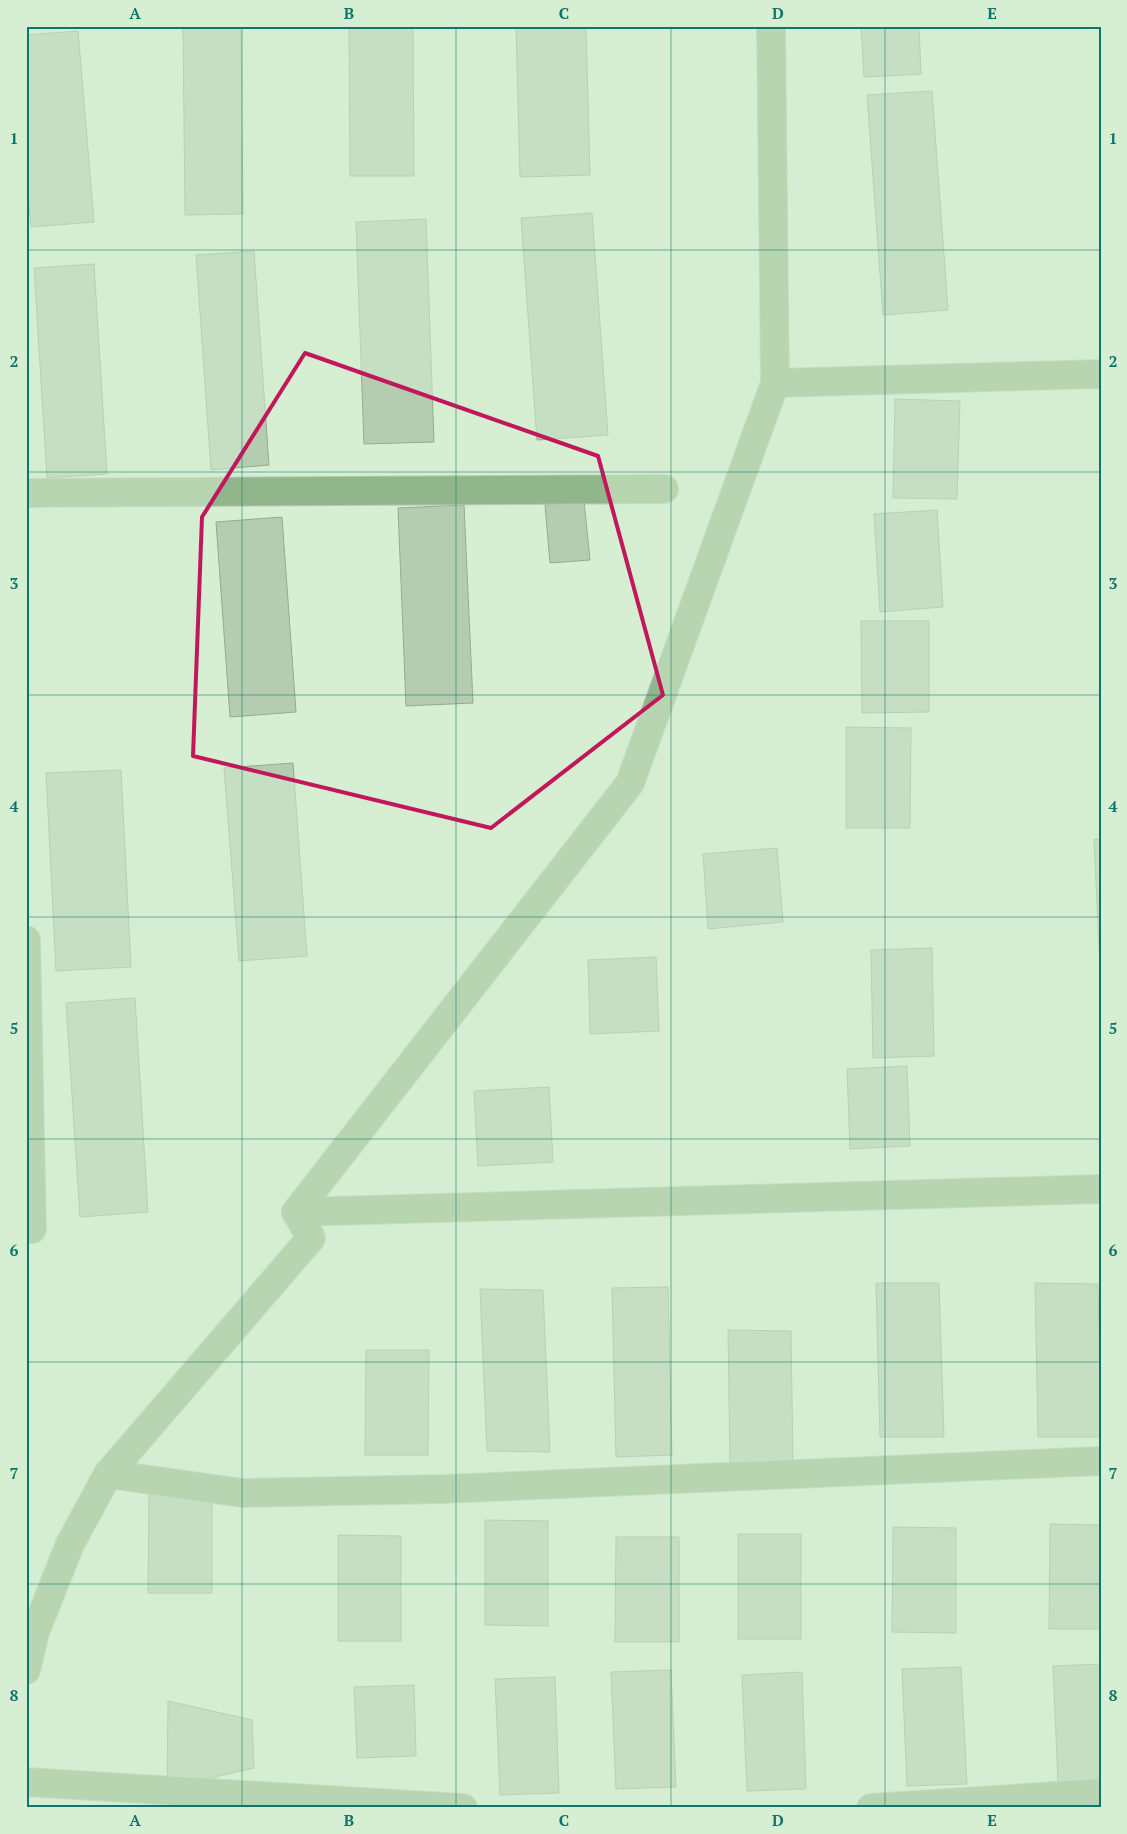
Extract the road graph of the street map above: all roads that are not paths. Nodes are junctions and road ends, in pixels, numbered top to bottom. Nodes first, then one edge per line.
1 (771, 26) edge
2 (1101, 374) edge
3 (775, 383) junction
4 (664, 489) dead end
5 (26, 493) edge
6 (26, 940) edge
7 (1101, 1189) edge
8 (296, 1212) junction
9 (32, 1229) dead end
10 (1101, 1461) edge
11 (108, 1474) junction
12 (26, 1670) edge
13 (26, 1782) edge
14 (1101, 1793) edge
15 (462, 1808) edge
16 (871, 1808) edge

1 - 3 street
2 - 3 street
3 - 8 street
4 - 5 street
6 - 9 street
7 - 8 street
8 - 11 street
10 - 11 street
11 - 12 street
13 - 15 street
14 - 16 street

